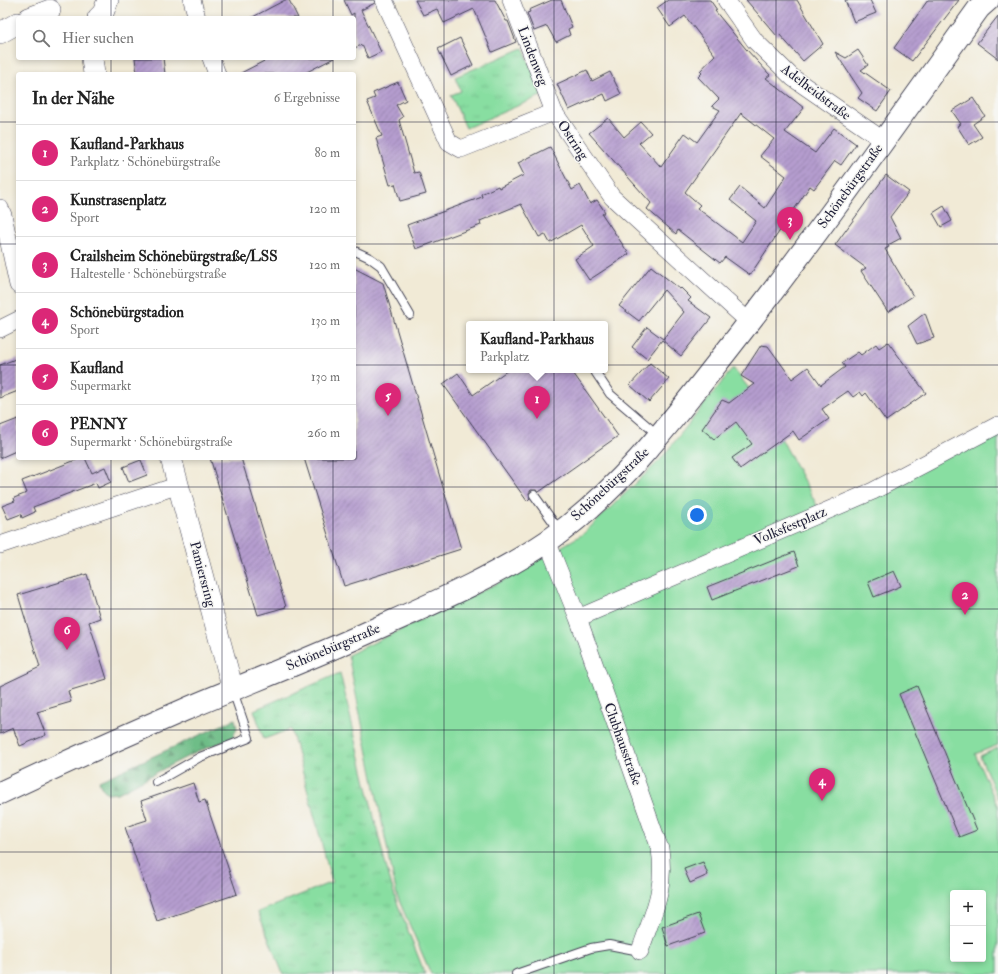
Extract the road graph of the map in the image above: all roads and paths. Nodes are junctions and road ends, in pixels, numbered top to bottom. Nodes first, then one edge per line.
1 (108, 0) edge
2 (192, 0) edge
3 (384, 0) edge
4 (511, 0) edge
5 (726, 0) edge
6 (979, 3) edge
7 (51, 9) edge
8 (34, 16) edge
9 (100, 16) edge
10 (196, 16) edge
11 (16, 24) edge
12 (0, 33) edge
13 (92, 60) edge
14 (212, 60) edge
15 (94, 72) edge
16 (216, 72) edge
17 (554, 112) junction
18 (883, 140) junction
19 (0, 208) edge
20 (356, 251) edge
21 (16, 276) edge
22 (410, 315) dead end
23 (16, 321) edge
24 (750, 322) junction
25 (0, 329) edge
26 (596, 373) edge
27 (998, 425) edge
28 (660, 437) junction
29 (172, 460) edge
30 (179, 485) junction
31 (534, 495) dead end
32 (553, 536) junction
33 (0, 545) edge
34 (578, 618) junction
35 (233, 690) junction
36 (156, 782) dead end
37 (0, 793) edge
38 (640, 951) joint
39 (516, 974) edge

1 - 9 street
2 - 10 street
3 - 17 street, Ostring
4 - 17 street, Lindenweg
5 - 18 street, Adelheidstraße
6 - 18 main road, Schönebürgstraße
7 - 8 street
11 - 12 street
13 - 15 street
14 - 16 street
17 - 24 street, Ostring
18 - 24 main road, Schönebürgstraße
19 - 21 street
20 - 22 lane
23 - 25 street
24 - 28 main road, Schönebürgstraße
26 - 28 lane
27 - 34 street, Volksfestplatz
28 - 32 main road, Schönebürgstraße
29 - 30 street, Pamiersring
30 - 33 street
30 - 35 street, Pamiersring
31 - 32 lane
32 - 34 street, Clubhausstraße
32 - 35 main road, Schönebürgstraße
34 - 38 street, Clubhausstraße
35 - 36 lane
35 - 37 main road, Schönebürgstraße
38 - 39 lane

